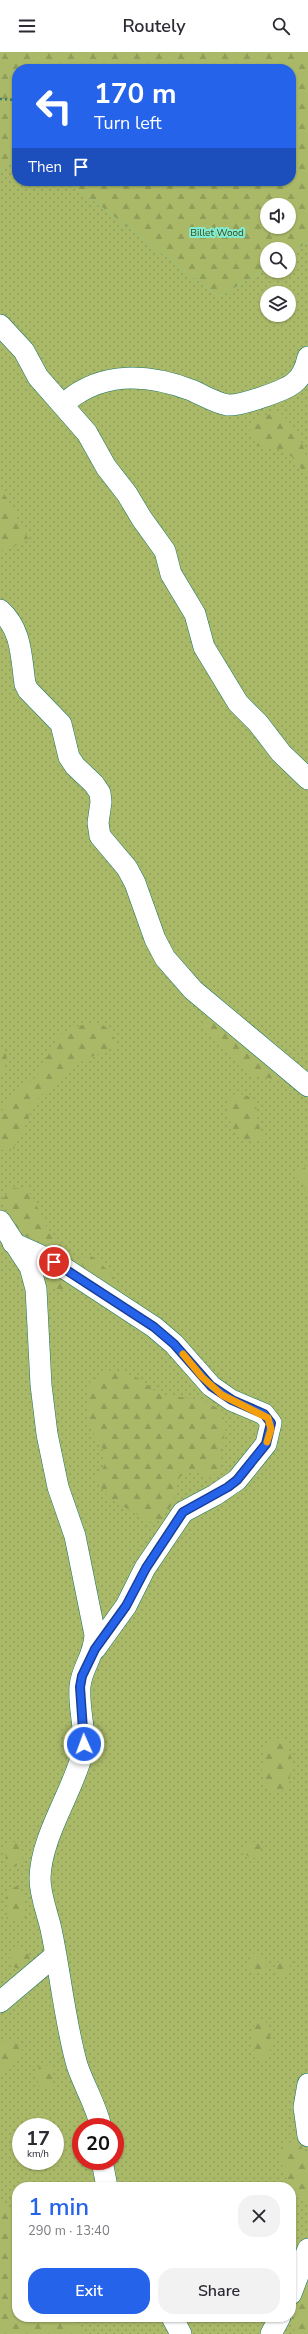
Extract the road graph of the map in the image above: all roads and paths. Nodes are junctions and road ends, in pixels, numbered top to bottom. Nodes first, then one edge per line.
1 (0, 99) edge
2 (12, 100) edge
3 (0, 326) edge
4 (308, 356) edge
5 (67, 401) dead end
6 (0, 610) edge
7 (308, 779) edge
8 (308, 1086) edge
9 (0, 1222) edge
10 (13, 1243) junction
11 (95, 1649) junction
12 (52, 1958) dead end
13 (0, 2002) edge
14 (308, 2084) edge
15 (97, 2118) edge
16 (308, 2136) edge
17 (104, 2170) edge
18 (106, 2182) edge
19 (308, 2252) edge
20 (296, 2282) edge
21 (175, 2322) edge
22 (277, 2322) edge
23 (181, 2334) edge
24 (271, 2334) edge

1 - 2 path
3 - 7 lane
4 - 5 lane
6 - 8 lane
9 - 10 lane
10 - 11 lane
10 - 11 lane
11 - 15 lane
12 - 13 lane
14 - 16 lane
17 - 18 lane
19 - 20 lane
21 - 23 lane
22 - 24 lane

